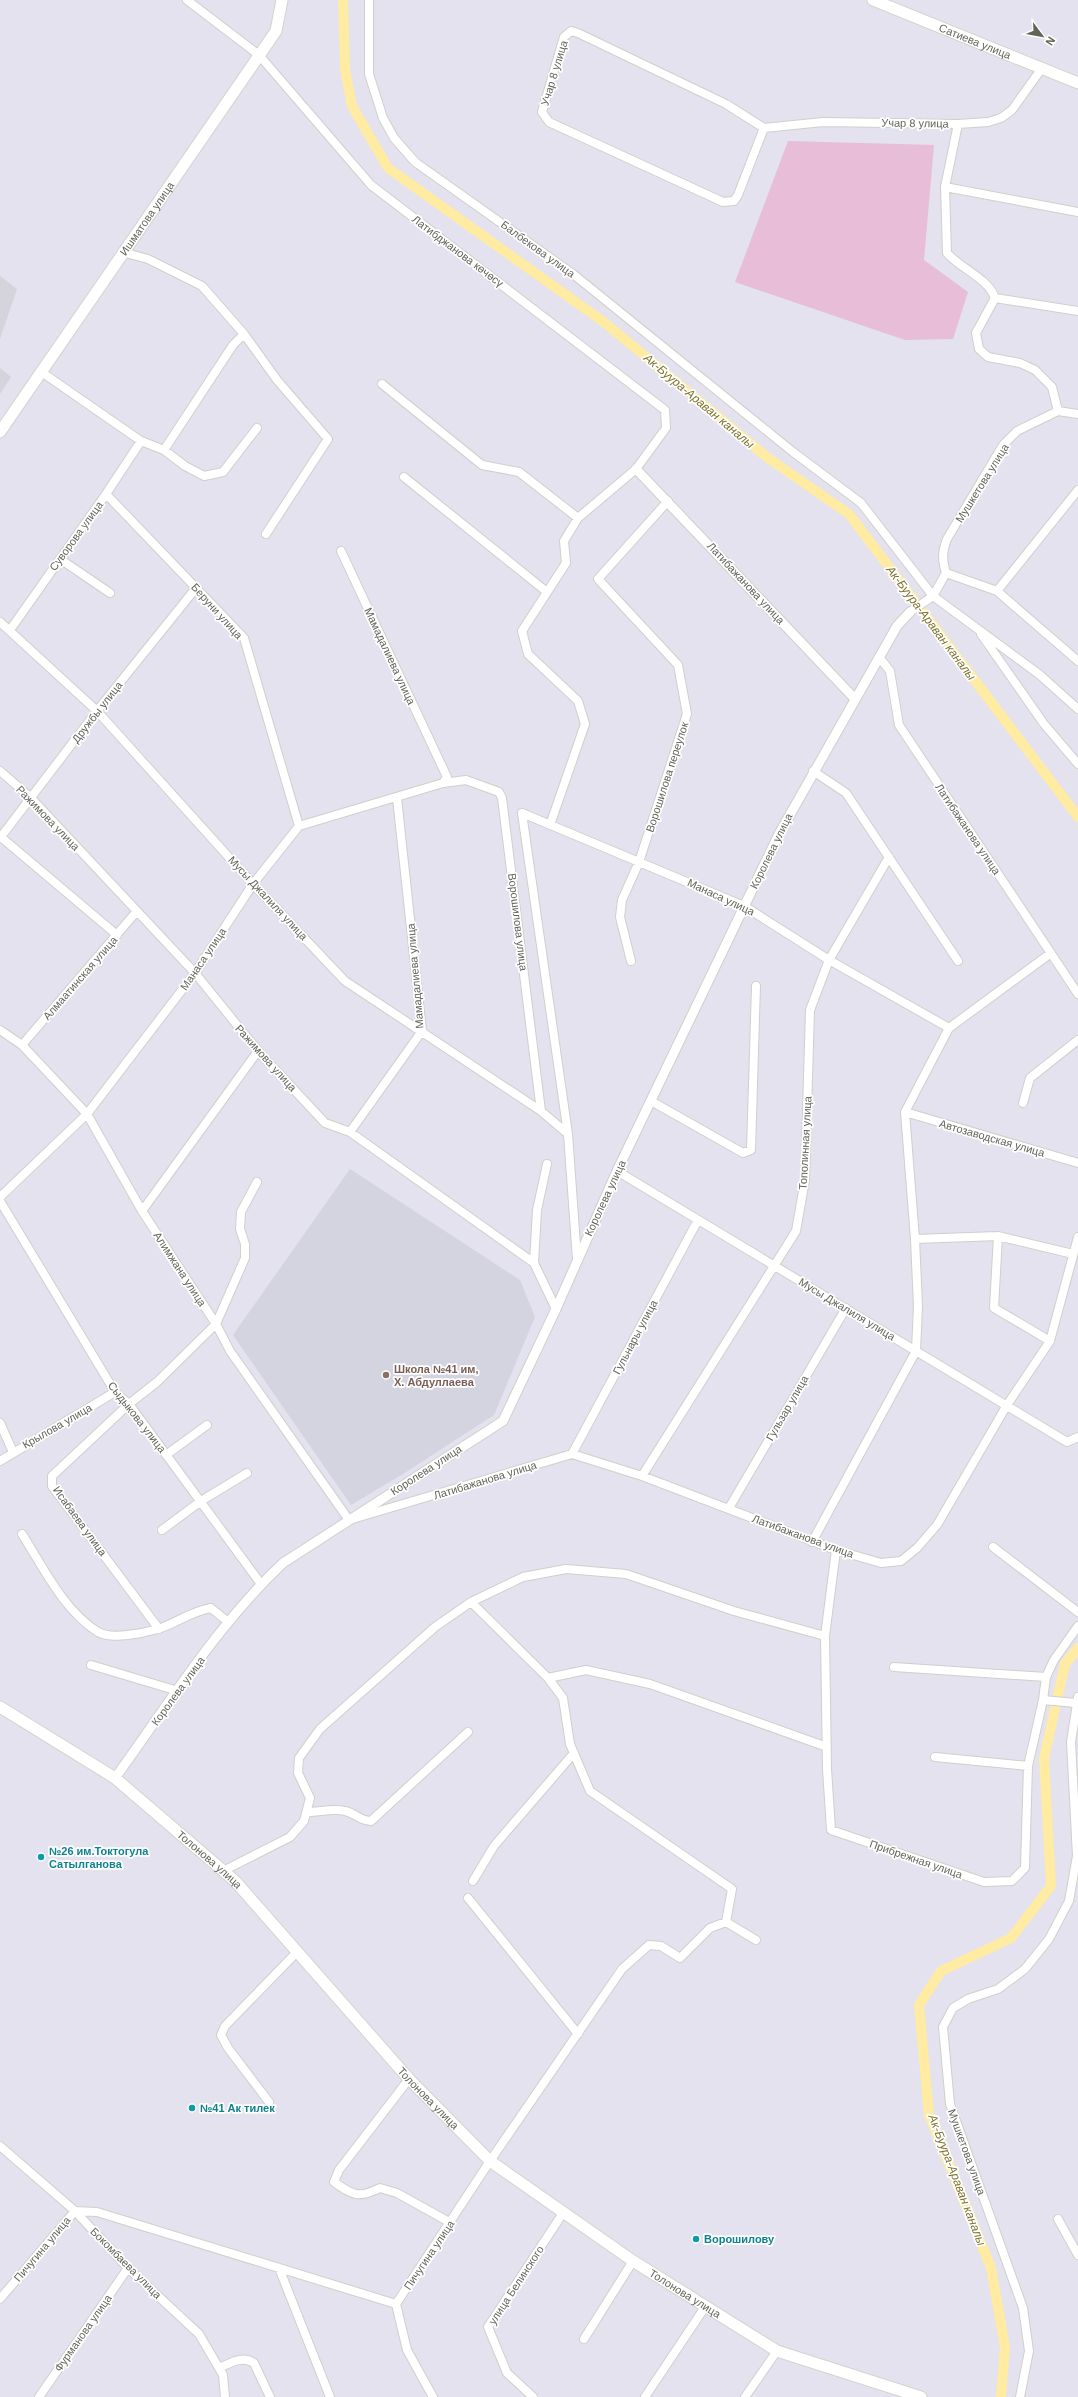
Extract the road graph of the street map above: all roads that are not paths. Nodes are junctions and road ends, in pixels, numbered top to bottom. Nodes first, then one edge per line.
1 (187, 0) edge
2 (282, 0) edge
3 (369, 0) edge
4 (873, 0) edge
5 (259, 55) junction
6 (1042, 68) junction
7 (1078, 82) edge
8 (958, 124) junction
9 (764, 128) junction
10 (945, 187) junction
11 (1078, 212) edge
12 (122, 252) junction
13 (995, 298) junction
14 (1078, 311) edge
15 (244, 334) junction
16 (40, 371) junction
17 (382, 384) dead end
18 (1058, 412) junction
19 (1078, 414) edge
20 (257, 428) dead end
21 (0, 432) edge
22 (141, 441) junction
23 (164, 450) junction
24 (636, 469) junction
25 (404, 477) dead end
26 (1078, 490) edge
27 (106, 494) junction
28 (668, 501) junction
29 (578, 518) junction
30 (266, 534) dead end
31 (341, 550) dead end
32 (60, 559) junction
33 (946, 573) junction
34 (196, 588) junction
35 (997, 591) junction
36 (547, 592) junction
37 (110, 593) dead end
38 (930, 598) junction
39 (910, 612) joint
40 (0, 622) edge
41 (977, 628) junction
42 (10, 630) junction
43 (879, 657) junction
44 (1078, 661) edge
45 (855, 699) junction
46 (1078, 709) edge
47 (97, 711) junction
48 (1078, 764) edge
49 (0, 771) edge
50 (813, 771) junction
51 (442, 783) junction
52 (30, 797) junction
53 (397, 798) junction
54 (522, 813) joint
55 (550, 824) junction
56 (299, 826) junction
57 (1, 838) edge
58 (888, 857) junction
59 (639, 862) junction
60 (253, 884) junction
61 (744, 906) junction
62 (137, 911) junction
63 (117, 935) junction
64 (1051, 953) junction
65 (828, 960) junction
66 (631, 961) dead end
67 (958, 961) dead end
68 (196, 973) junction
69 (756, 986) dead end
70 (1078, 994) edge
71 (949, 1028) junction
72 (0, 1030) edge
73 (422, 1031) junction
74 (1078, 1040) edge
75 (22, 1045) junction
76 (258, 1051) junction
77 (651, 1101) junction
78 (1023, 1102) dead end
79 (541, 1111) junction
80 (905, 1112) junction
81 (87, 1114) junction
82 (350, 1132) junction
83 (568, 1134) junction
84 (1078, 1163) edge
85 (547, 1164) dead end
86 (616, 1171) junction
87 (257, 1182) dead end
88 (0, 1197) edge
89 (0, 1201) edge
90 (142, 1211) junction
91 (698, 1220) junction
92 (998, 1236) junction
93 (1078, 1237) edge
94 (915, 1239) junction
95 (1073, 1254) junction
96 (577, 1259) junction
97 (534, 1263) junction
98 (773, 1265) junction
99 (846, 1308) junction
100 (556, 1309) junction
101 (216, 1324) junction
102 (1050, 1341) junction
103 (916, 1351) junction
104 (116, 1392) junction
105 (129, 1404) junction
106 (1007, 1405) junction
107 (0, 1423) edge
108 (207, 1424) dead end
109 (1078, 1437) edge
110 (14, 1452) junction
111 (572, 1454) junction
112 (166, 1455) junction
113 (0, 1461) edge
114 (247, 1473) dead end
115 (642, 1476) junction
116 (201, 1501) junction
117 (728, 1508) junction
118 (348, 1520) junction
119 (162, 1530) dead end
120 (22, 1534) dead end
121 (812, 1542) junction
122 (993, 1547) dead end
123 (836, 1550) junction
124 (262, 1584) junction
125 (471, 1602) junction
126 (1078, 1612) edge
127 (228, 1622) junction
128 (1078, 1626) edge
129 (159, 1629) junction
130 (825, 1636) junction
131 (91, 1665) dead end
132 (894, 1666) dead end
133 (1046, 1677) junction
134 (548, 1678) junction
135 (178, 1691) junction
136 (1043, 1700) junction
137 (1077, 1700) edge
138 (0, 1707) edge
139 (468, 1732) dead end
140 (827, 1747) junction
141 (574, 1753) junction
142 (935, 1757) dead end
143 (1028, 1766) junction
144 (115, 1778) junction
145 (308, 1812) junction
146 (223, 1871) junction
147 (472, 1881) dead end
148 (468, 1898) dead end
149 (726, 1922) junction
150 (756, 1940) dead end
151 (296, 1953) junction
152 (578, 2034) junction
153 (409, 2079) junction
154 (269, 2102) dead end
155 (0, 2146) edge
156 (490, 2161) junction
157 (75, 2211) junction
158 (564, 2213) junction
159 (1058, 2219) dead end
160 (451, 2223) junction
161 (1078, 2255) edge
162 (633, 2261) junction
163 (128, 2268) junction
164 (279, 2268) junction
165 (0, 2298) edge
166 (396, 2304) junction
167 (705, 2307) junction
168 (584, 2339) dead end
169 (777, 2351) junction
170 (219, 2368) junction
171 (39, 2397) edge
172 (225, 2397) edge
173 (270, 2397) edge
174 (330, 2397) edge
175 (433, 2397) edge
176 (532, 2397) edge
177 (645, 2397) edge
178 (745, 2397) edge
179 (920, 2397) edge
180 (1020, 2397) edge

1 - 5 street, Латибджанова көчөсү
2 - 5 main road, Ишматова улица
3 - 38 street, Балбекова улица
4 - 6 main road, Сатиева улица
5 - 12 main road, Ишматова улица
5 - 24 street, Латибджанова көчөсү
6 - 7 main road, Сатиева улица
6 - 8 street, Учар 8 улица
8 - 9 street, Учар 8 улица
8 - 10 street
9 - 9 street, Учар 8 улица
10 - 11 street
10 - 13 street
12 - 15 street
12 - 16 main road, Ишматова улица
13 - 14 street
13 - 18 street
15 - 23 street
15 - 30 street
16 - 21 main road, Ишматова улица
16 - 22 street
17 - 29 street
18 - 19 street
18 - 33 street, Мушкетова улица
20 - 23 street
22 - 23 street
22 - 27 street, Суворова улица
24 - 28 street, Латибажанова улица
24 - 29 street
25 - 36 street
26 - 35 street
27 - 32 street, Суворова улица
27 - 34 street, Беруни улица
28 - 45 street, Латибажанова улица
28 - 59 street, Ворошилова переулок
29 - 36 street
31 - 51 street, Мамадалиева улица
32 - 37 street
32 - 42 street, Суворова улица
33 - 35 street
33 - 38 street
34 - 47 street, Дружбы улица
34 - 56 street, Беруни улица
35 - 44 street
36 - 55 street
38 - 39 street
38 - 41 street
39 - 43 street, Королева улица
40 - 42 street, Мусы Джалиля улица
41 - 46 street
41 - 48 street
42 - 47 street, Мусы Джалиля улица
43 - 45 street, Королева улица
43 - 64 street, Латибажанова улица
45 - 50 street, Королева улица
47 - 52 street, Дружбы улица
47 - 60 street, Мусы Джалиля улица
49 - 52 street, Ражимова улица
50 - 58 street
50 - 61 street, Королева улица
51 - 53 street
51 - 79 street, Ворошилова улица
52 - 57 street, Дружбы улица
52 - 62 street, Ражимова улица
53 - 56 street
53 - 73 street, Мамадалиева улица
54 - 55 street, Манаса улица
54 - 83 street, Ворошилова улица
55 - 59 street, Манаса улица
56 - 60 street, Манаса улица
57 - 63 street
58 - 65 street, Тополинная улица
58 - 67 street
59 - 61 street, Манаса улица
59 - 66 street, Ворошилова переулок
60 - 68 street, Манаса улица
60 - 73 street, Мусы Джалиля улица
61 - 65 street, Манаса улица
61 - 77 street, Королева улица
62 - 63 street, Алмаатинская улица
62 - 68 street, Ражимова улица
63 - 75 street, Алмаатинская улица
64 - 70 street, Латибажанова улица
64 - 71 street
65 - 71 street, Манаса улица
65 - 98 street, Тополинная улица
68 - 76 street, Ражимова улица
68 - 81 street, Манаса улица
69 - 77 street
71 - 80 street
72 - 75 street, Алимжана улица
73 - 79 street, Мусы Джалиля улица
73 - 82 street, Мамадалиева улица
74 - 78 street
75 - 81 street, Алимжана улица
76 - 82 street, Ражимова улица
76 - 90 street
77 - 86 street, Королева улица
79 - 83 street, Мусы Джалиля улица
80 - 84 street, Автозаводская улица
80 - 94 street
81 - 88 street, Манаса улица
81 - 90 street, Алимжана улица
82 - 97 street, Ражимова улица
83 - 96 street, Ворошилова улица
85 - 97 street
86 - 91 street, Мусы Джалиля улица
86 - 96 street, Королева улица
87 - 101 street
89 - 104 street, Сыдыкова улица
90 - 101 street, Алимжана улица
91 - 98 street, Мусы Джалиля улица
91 - 111 street, Гульнары улица
92 - 94 street
92 - 95 street
92 - 102 street
93 - 95 street, Латибажанова улица
94 - 103 street
95 - 102 street, Латибажанова улица
96 - 100 street, Королева улица
97 - 100 street, Ражимова улица
98 - 99 street, Мусы Джалиля улица
98 - 115 street, Тополинная улица
99 - 103 street, Мусы Джалиля улица
99 - 117 street, Гульзар улица
100 - 118 street, Королева улица
101 - 105 street, Исабаева улица
101 - 118 street, Алимжана улица
102 - 106 street, Латибажанова улица
103 - 106 street, Мусы Джалиля улица
103 - 121 street
104 - 105 street, Сыдыкова улица
104 - 110 street, Крылова улица
105 - 112 street, Сыдыкова улица
105 - 129 street, Исабаева улица
106 - 109 street, Мусы Джалиля улица
106 - 123 street, Латибажанова улица
107 - 110 street
108 - 112 street
110 - 113 street, Крылова улица
111 - 115 street, Латибажанова улица
111 - 118 street, Латибажанова улица
112 - 116 street, Сыдыкова улица
114 - 116 street
115 - 117 street, Латибажанова улица
116 - 119 street
116 - 124 street, Сыдыкова улица
117 - 121 street, Латибажанова улица
118 - 124 street, Королева улица
120 - 129 street
121 - 123 street, Латибажанова улица
122 - 126 street
123 - 130 street, Прибрежная улица
124 - 127 street, Королева улица
125 - 130 street
125 - 134 street
125 - 145 street
127 - 129 street
127 - 135 street, Королева улица
128 - 133 street, Прибрежная улица
130 - 140 street, Прибрежная улица
131 - 135 street
132 - 133 street
133 - 136 street, Прибрежная улица
134 - 140 street
134 - 141 street
135 - 144 street, Королева улица
136 - 137 street
136 - 143 street, Прибрежная улица
137 - 180 street, Мушкетова улица
138 - 144 main road, Толонова улица
139 - 145 street
140 - 143 street, Прибрежная улица
141 - 147 street
141 - 149 street
142 - 143 street
144 - 146 main road, Толонова улица
145 - 146 street
146 - 151 main road, Толонова улица
148 - 152 street
149 - 150 street
149 - 152 street, Пичугина улица
151 - 153 main road, Толонова улица
151 - 154 street
152 - 156 street, Пичугина улица
153 - 156 main road, Толонова улица
153 - 160 street
155 - 157 street, Бокомбаева улица
156 - 158 main road, Толонова улица
156 - 160 street, Пичугина улица
157 - 163 street, Бокомбаева улица
157 - 164 street, Пичугина улица
157 - 165 street, Пичугина улица
158 - 162 main road, Толонова улица
158 - 176 street, улица Белинского
159 - 161 street
160 - 166 street, Пичугина улица
162 - 167 main road, Толонова улица
162 - 168 street
163 - 170 street, Бокомбаева улица
163 - 171 street, Фурманова улица
164 - 166 street, Пичугина улица
164 - 174 street
166 - 175 street
167 - 169 main road, Толонова улица
167 - 177 street
169 - 178 street
169 - 179 main road, Толонова улица
170 - 172 street, Бокомбаева улица
170 - 173 street

